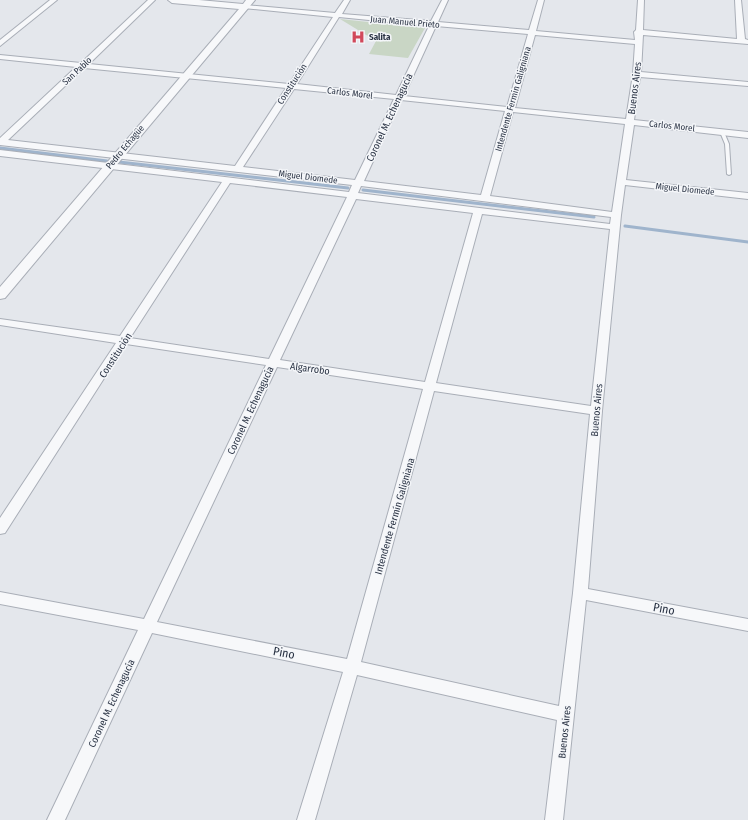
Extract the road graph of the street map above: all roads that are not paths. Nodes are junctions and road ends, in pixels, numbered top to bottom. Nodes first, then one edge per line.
1 (54, 0) edge
2 (152, 0) edge
3 (172, 0) edge
4 (347, 0) edge
5 (445, 0) edge
6 (541, 0) edge
7 (641, 0) edge
8 (738, 0) edge
9 (248, 3) edge
10 (337, 16) junction
11 (432, 24) junction
12 (638, 32) junction
13 (532, 34) junction
14 (744, 41) edge
15 (638, 42) junction
16 (0, 44) edge
17 (0, 58) edge
18 (83, 66) junction
19 (637, 74) junction
20 (185, 77) junction
21 (748, 84) edge
22 (290, 86) junction
23 (398, 98) junction
24 (509, 110) junction
25 (630, 122) junction
26 (722, 132) junction
27 (748, 135) edge
28 (1, 142) edge
29 (0, 153) edge
30 (118, 156) junction
31 (110, 166) junction
32 (238, 169) junction
33 (729, 174) dead end
34 (228, 180) junction
35 (622, 182) junction
36 (357, 183) junction
37 (353, 196) junction
38 (748, 196) edge
39 (485, 198) junction
40 (478, 211) junction
41 (616, 221) junction
42 (0, 294) edge
43 (0, 322) edge
44 (125, 339) junction
45 (272, 362) junction
46 (430, 385) junction
47 (596, 411) junction
48 (0, 529) edge
49 (580, 593) junction
50 (0, 598) edge
51 (748, 625) edge
52 (147, 626) junction
53 (352, 667) junction
54 (566, 715) junction
55 (56, 820) edge
56 (306, 820) edge
57 (554, 820) edge

1 - 16 street
2 - 18 street, San Pablo
3 - 9 street, Juan Manuel Prieto
4 - 10 street, Constitución
5 - 11 street, Coronel M. Echenagucía
6 - 13 street, Intendente Fermín Galigniana
7 - 12 street, Buenos Aires
8 - 14 street
9 - 10 street, Juan Manuel Prieto
9 - 20 street, Pedro Echagüe
10 - 11 street, Juan Manuel Prieto
10 - 22 street, Constitución
11 - 13 street, Juan Manuel Prieto
11 - 23 street, Coronel M. Echenagucía
12 - 14 street
12 - 15 street, Buenos Aires
13 - 15 street, Juan Manuel Prieto
13 - 24 street, Intendente Fermín Galigniana
15 - 19 street, Buenos Aires
17 - 18 street, Carlos Morel
18 - 20 street, Carlos Morel
18 - 28 street, San Pablo
19 - 21 street
19 - 25 street, Buenos Aires
20 - 22 street, Carlos Morel
20 - 30 street, Pedro Echagüe
22 - 23 street, Carlos Morel
22 - 32 street, Constitución
23 - 24 street, Carlos Morel
23 - 36 street, Coronel M. Echenagucía
24 - 25 street, Carlos Morel
24 - 39 street, Intendente Fermín Galigniana
25 - 26 street, Carlos Morel
25 - 35 street, Buenos Aires
26 - 27 street, Carlos Morel
26 - 33 lane
28 - 30 street, Miguel Diomede
29 - 31 street, Miguel Diomede
30 - 31 street, Pedro Echagüe
30 - 32 street, Miguel Diomede
31 - 34 street, Miguel Diomede
31 - 42 street, Pedro Echagüe
32 - 36 street, Miguel Diomede
34 - 37 street, Miguel Diomede
34 - 44 street, Constitución
35 - 38 street, Miguel Diomede
35 - 41 street, Buenos Aires
36 - 37 street, Coronel M. Echenagucía
36 - 39 street, Miguel Diomede
37 - 40 street, Miguel Diomede
37 - 45 street, Coronel M. Echenagucía
39 - 41 street, Miguel Diomede
40 - 41 street, Miguel Diomede
40 - 46 street, Intendente Fermín Galigniana
41 - 47 street, Buenos Aires
43 - 44 street, Algarrobo
44 - 45 street, Algarrobo
44 - 48 street, Constitución
45 - 46 street, Algarrobo
45 - 52 street, Coronel M. Echenagucía
46 - 47 street, Algarrobo
46 - 53 street, Intendente Fermín Galigniana
47 - 49 street, Buenos Aires
49 - 51 street, Pino
49 - 54 street, Buenos Aires
50 - 52 street, Pino
52 - 53 street, Pino
52 - 55 street, Coronel M. Echenagucía
53 - 54 street, Pino
53 - 56 street, Intendente Fermín Galigniana
54 - 57 street, Buenos Aires

